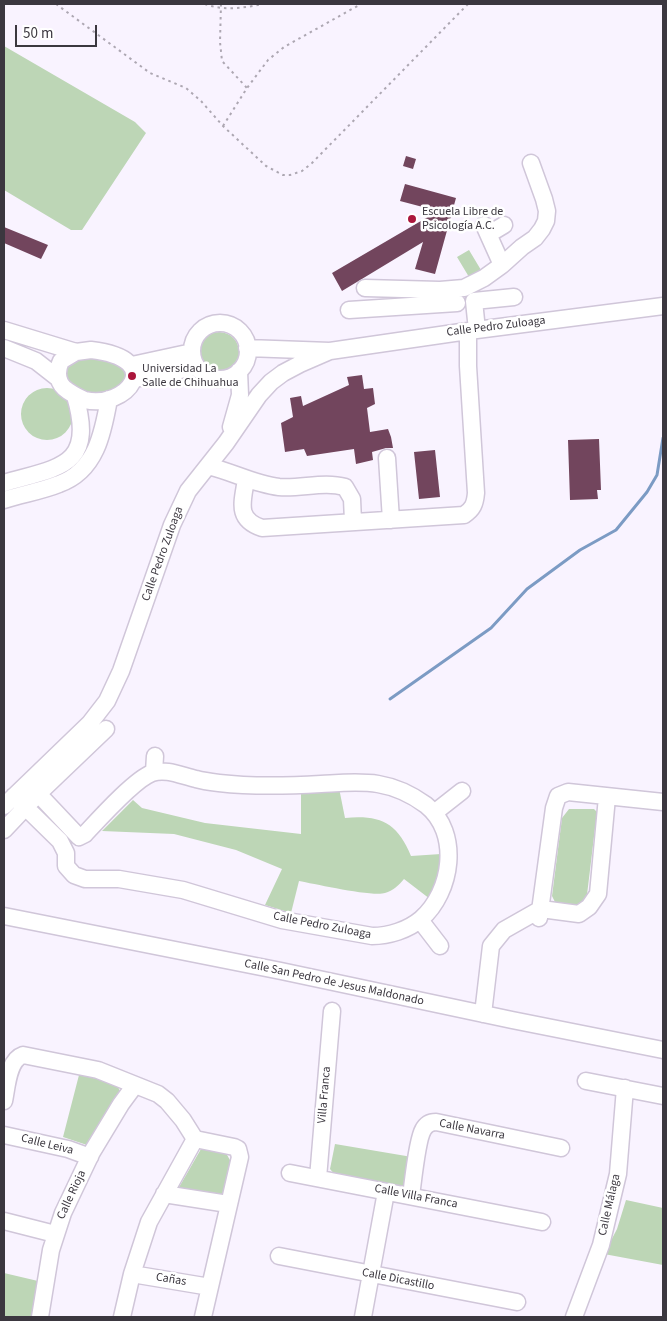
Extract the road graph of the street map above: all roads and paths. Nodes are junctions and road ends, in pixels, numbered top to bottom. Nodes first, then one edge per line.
1 (56, 4) edge
2 (205, 4) edge
3 (263, 4) edge
4 (361, 4) edge
5 (468, 4) edge
6 (221, 5) edge
7 (247, 88) junction
8 (223, 126) junction
9 (531, 163) dead end
10 (504, 225) dead end
11 (502, 265) junction
12 (365, 288) dead end
13 (514, 297) dead end
14 (465, 298) junction
15 (663, 306) edge
16 (349, 310) dead end
17 (4, 330) edge
18 (469, 331) junction
19 (4, 348) edge
20 (247, 348) junction
21 (330, 351) junction
22 (76, 352) junction
23 (194, 360) junction
24 (134, 372) junction
25 (239, 372) junction
26 (59, 379) junction
27 (75, 396) junction
28 (110, 399) junction
29 (226, 443) junction
30 (387, 458) dead end
31 (208, 466) junction
32 (246, 479) junction
33 (4, 483) edge
34 (4, 500) edge
35 (391, 520) junction
36 (353, 521) junction
37 (106, 728) dead end
38 (155, 756) dead end
39 (154, 772) junction
40 (33, 788) junction
41 (462, 791) dead end
42 (606, 797) junction
43 (663, 802) edge
44 (14, 803) edge
45 (434, 813) junction
46 (4, 830) edge
47 (541, 909) junction
48 (4, 916) edge
49 (420, 920) junction
50 (440, 946) dead end
51 (332, 1011) dead end
52 (483, 1014) junction
53 (663, 1050) edge
54 (586, 1081) dead end
55 (135, 1085) junction
56 (625, 1088) junction
57 (663, 1096) edge
58 (4, 1101) edge
59 (4, 1135) edge
60 (194, 1139) junction
61 (561, 1148) dead end
62 (90, 1157) junction
63 (290, 1173) dead end
64 (318, 1178) junction
65 (386, 1192) junction
66 (164, 1194) junction
67 (411, 1196) junction
68 (228, 1204) junction
69 (4, 1222) edge
70 (542, 1222) dead end
71 (55, 1234) junction
72 (279, 1256) dead end
73 (132, 1274) junction
74 (371, 1275) junction
75 (210, 1287) junction
76 (517, 1302) dead end
77 (40, 1317) edge
78 (122, 1317) edge
79 (202, 1317) edge
80 (363, 1317) edge
81 (574, 1317) edge

1 - 8 path
2 - 6 path
3 - 6 path
4 - 7 path
5 - 8 path
6 - 7 path
7 - 8 path
9 - 11 street
10 - 11 street
11 - 14 street
12 - 14 street
13 - 14 street
14 - 16 street
14 - 18 street
15 - 18 street, Calle Pedro Zuloaga
17 - 22 street
18 - 21 street, Calle Pedro Zuloaga
18 - 35 street
19 - 26 street
20 - 21 street, Calle Pedro Zuloaga
20 - 23 street
20 - 25 street
21 - 29 street, Calle Pedro Zuloaga
22 - 24 street
22 - 26 street
23 - 24 street
23 - 25 street
24 - 28 street
25 - 29 street
26 - 27 street
27 - 28 street
27 - 33 street
28 - 34 street
29 - 31 street, Calle Pedro Zuloaga
30 - 35 street
31 - 32 street
31 - 40 street, Calle Pedro Zuloaga
32 - 36 street
32 - 36 street
35 - 36 street
37 - 40 street, Calle Pedro Zuloaga
38 - 39 street
39 - 40 street
39 - 45 street, Calle Pedro Zuloaga
40 - 44 street, Calle Pedro Zuloaga
41 - 45 street
42 - 43 street
42 - 47 street
42 - 47 street
44 - 46 street, Calle Pedro Zuloaga
44 - 49 street, Calle Pedro Zuloaga
45 - 49 street, Calle Pedro Zuloaga
47 - 52 street
48 - 52 street, Calle San Pedro de Jesus Maldonado
49 - 50 street
51 - 64 street, Villa Franca
52 - 53 street, Calle San Pedro de Jesus Maldonado
54 - 56 street
55 - 58 street
55 - 60 street
55 - 62 street, Calle Rioja
56 - 57 street
56 - 81 street, Calle Málaga
59 - 62 street, Calle Leiva
60 - 66 street
60 - 68 street
61 - 67 street, Calle Navarra
62 - 71 street, Calle Rioja
63 - 64 street, Calle Villa Franca
64 - 65 street, Calle Villa Franca
65 - 67 street, Calle Villa Franca
65 - 74 street
66 - 68 street
66 - 73 street
67 - 70 street, Calle Villa Franca
68 - 75 street
69 - 71 street
71 - 77 street, Calle Rioja
72 - 74 street, Calle Dicastillo
73 - 75 street, Cañas
73 - 78 street
74 - 76 street, Calle Dicastillo
74 - 80 street
75 - 79 street

